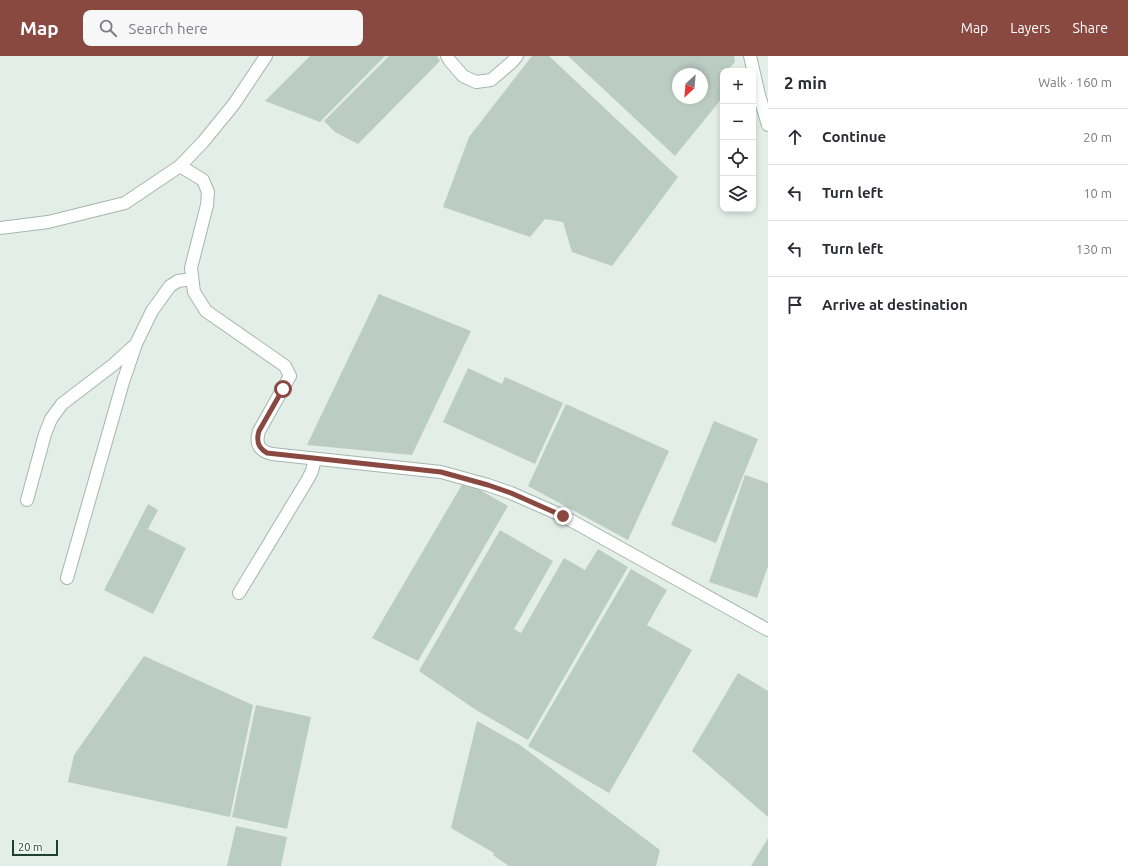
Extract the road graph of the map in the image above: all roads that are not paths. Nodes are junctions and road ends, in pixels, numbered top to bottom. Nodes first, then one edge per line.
1 (266, 56) edge
2 (447, 56) edge
3 (516, 56) edge
4 (750, 56) edge
5 (768, 125) edge
6 (180, 166) junction
7 (0, 228) edge
8 (192, 279) junction
9 (136, 344) junction
10 (315, 459) junction
11 (27, 500) dead end
12 (67, 578) dead end
13 (239, 593) dead end
14 (768, 630) edge

1 - 6 street
2 - 3 street
4 - 5 street
6 - 7 street
6 - 8 street
8 - 9 street
8 - 10 street
9 - 11 street
9 - 12 street
10 - 13 street
10 - 14 street

